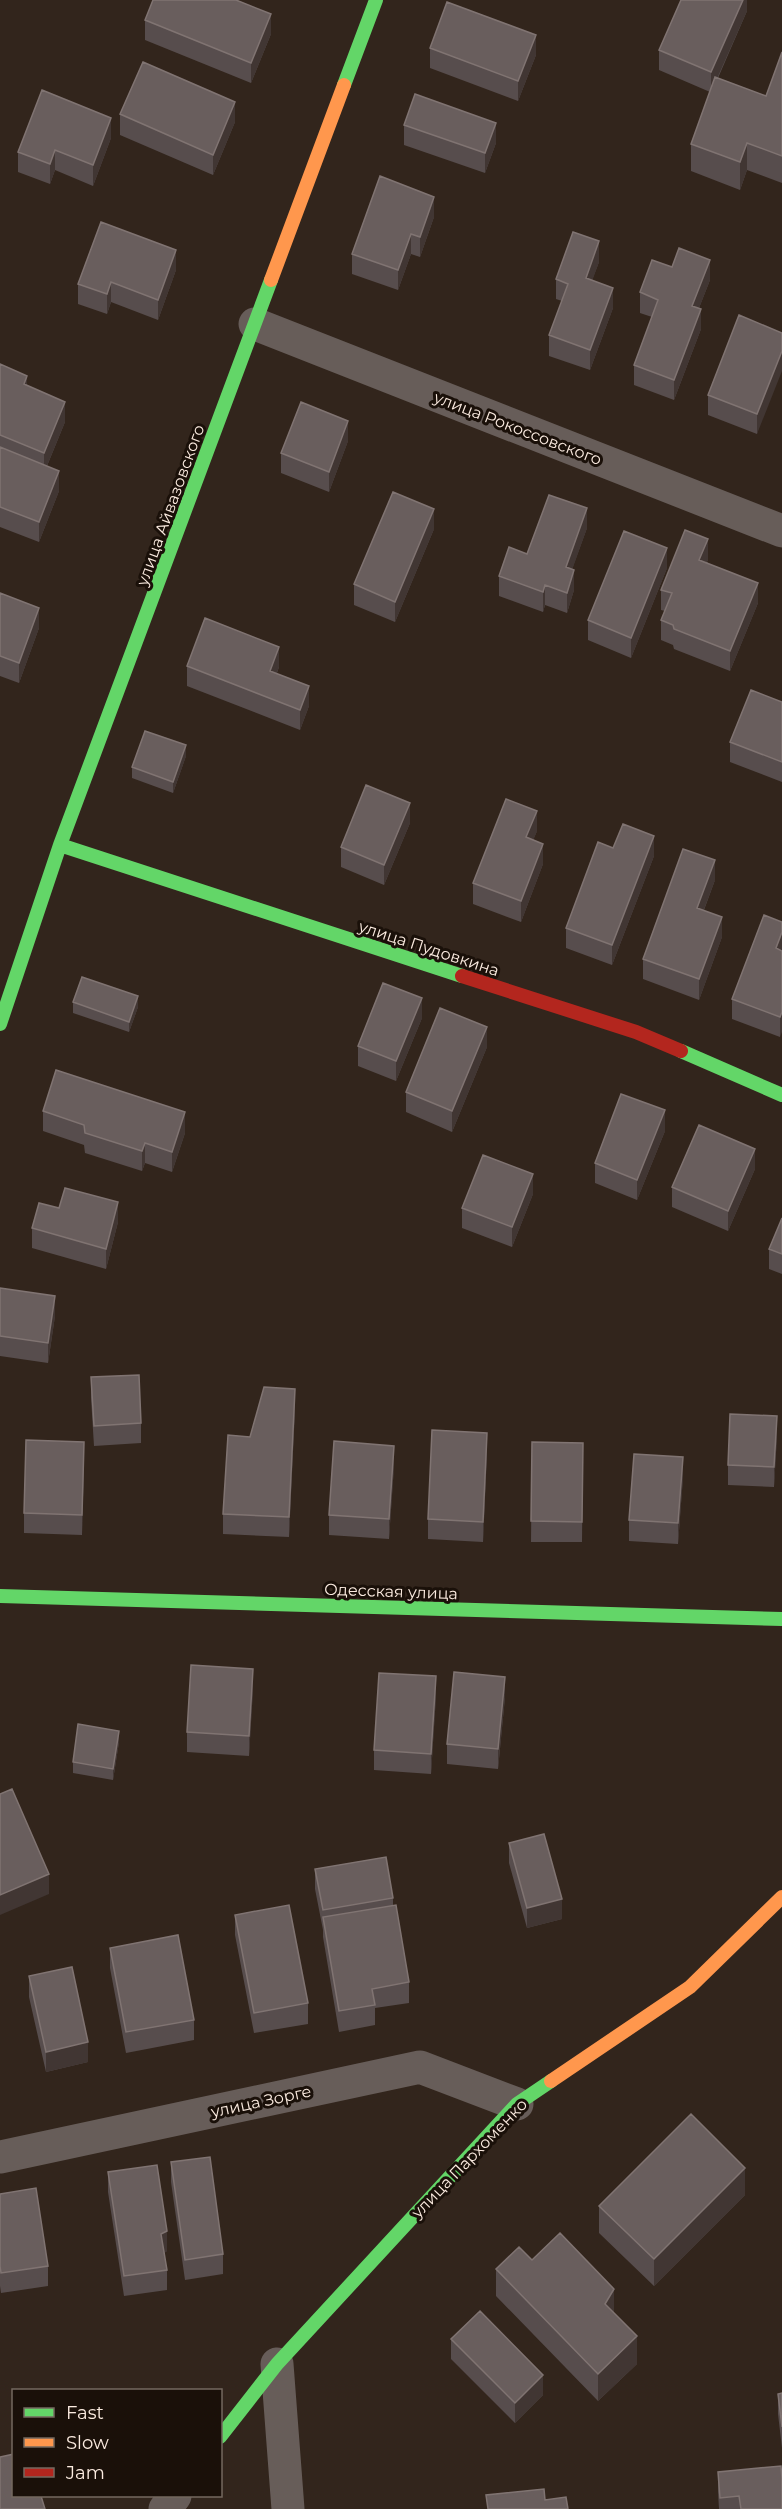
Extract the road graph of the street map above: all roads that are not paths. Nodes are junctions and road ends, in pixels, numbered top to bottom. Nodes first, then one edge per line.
1 (376, 0) edge
2 (255, 324) junction
3 (782, 531) edge
4 (60, 845) junction
5 (0, 1024) edge
6 (782, 1095) edge
7 (0, 1596) edge
8 (782, 1619) edge
9 (782, 1897) edge
10 (517, 2104) junction
11 (0, 2157) edge
12 (277, 2364) junction
13 (222, 2434) edge
14 (174, 2497) edge
15 (165, 2509) edge
16 (288, 2509) edge

1 - 2 street, улица Айвазовского
2 - 3 street, улица Рокоссовского
2 - 4 street, улица Айвазовского
4 - 5 street, улица Айвазовского
4 - 6 street, улица Пудовкина
7 - 8 street, Одесская улица
9 - 10 street, улица Пархоменко
10 - 11 street, улица Зорге
10 - 12 street, улица Пархоменко
12 - 13 street, улица Пархоменко
12 - 16 street
14 - 15 street

